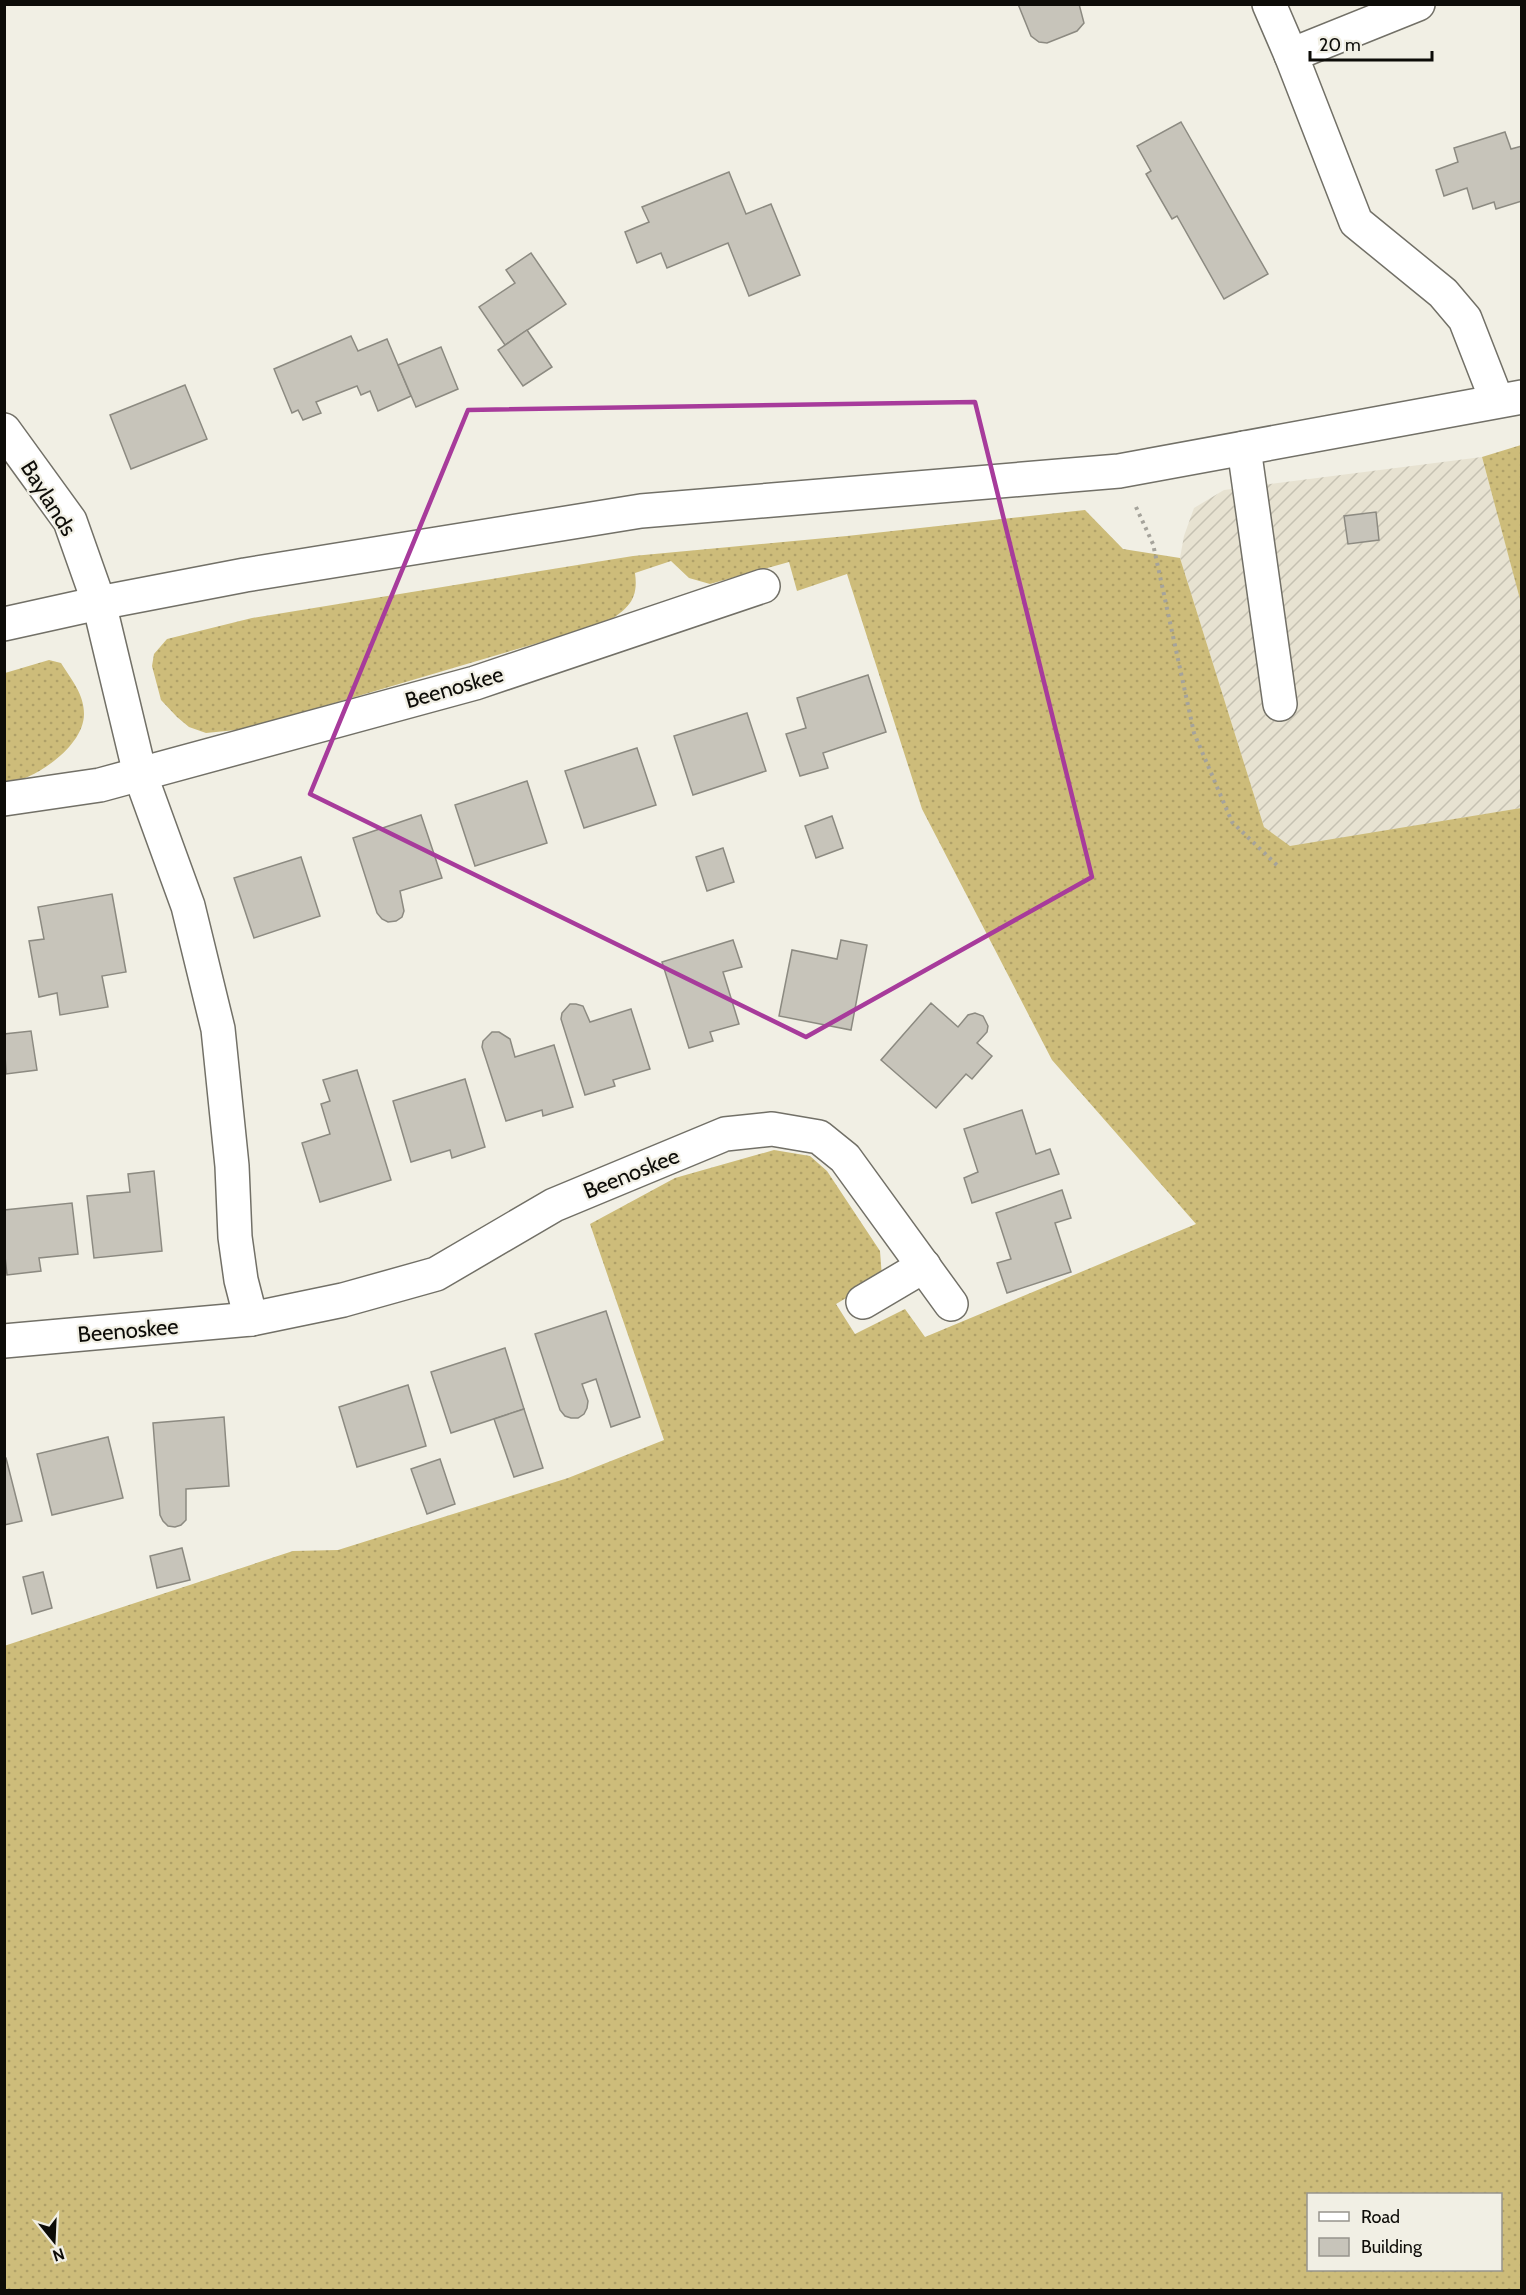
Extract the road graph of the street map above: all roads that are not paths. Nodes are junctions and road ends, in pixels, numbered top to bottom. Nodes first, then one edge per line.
1 (1269, 4) edge
2 (1418, 4) edge
3 (1291, 55) junction
4 (1509, 399) edge
5 (4, 429) edge
6 (1244, 448) junction
7 (763, 586) dead end
8 (99, 603) junction
9 (4, 624) edge
10 (1280, 704) dead end
11 (140, 774) junction
12 (4, 799) edge
13 (924, 1266) junction
14 (862, 1302) dead end
15 (951, 1304) dead end
16 (251, 1319) junction
17 (4, 1341) edge

1 - 3 street
2 - 3 street
3 - 4 street
4 - 6 street
5 - 8 street, Baylands
6 - 8 street
6 - 10 street
7 - 11 street, Beenoskee
8 - 9 street
8 - 11 street
11 - 12 street, Beenoskee
11 - 16 street
13 - 14 street
13 - 15 street, Beenoskee
13 - 16 street, Beenoskee
16 - 17 street, Beenoskee

